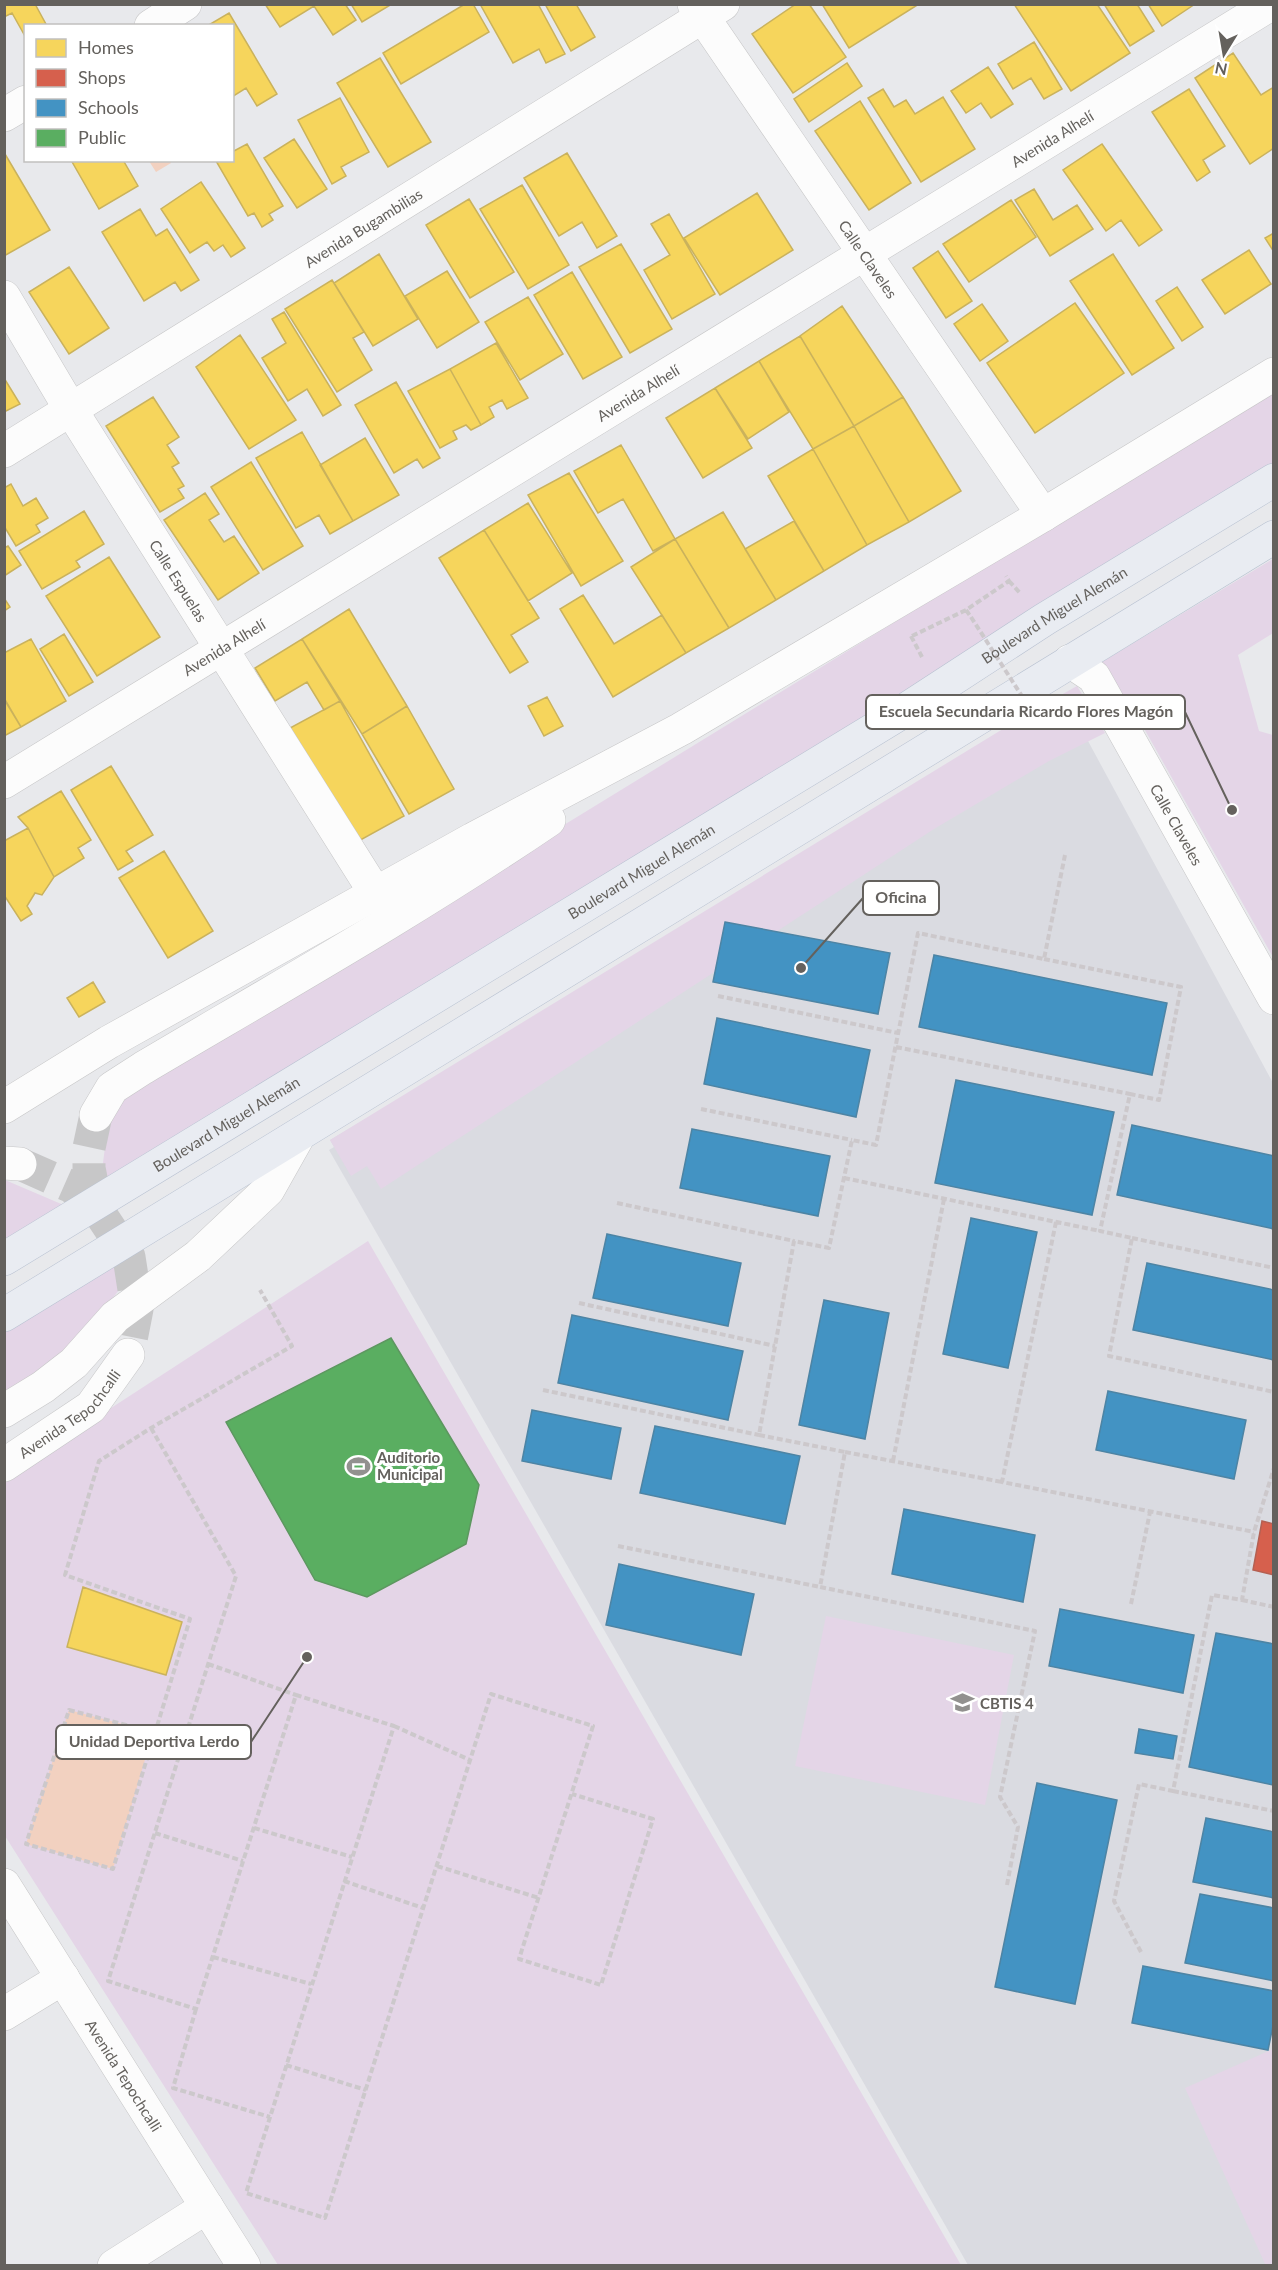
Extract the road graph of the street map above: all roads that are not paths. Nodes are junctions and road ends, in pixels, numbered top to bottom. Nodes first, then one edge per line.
1 (185, 4) edge
2 (1270, 4) edge
3 (706, 9) edge
4 (154, 24) edge
5 (24, 103) edge
6 (4, 115) edge
7 (864, 254) junction
8 (4, 297) edge
9 (1274, 374) edge
10 (71, 410) junction
11 (4, 451) edge
12 (1274, 480) edge
13 (1043, 515) junction
14 (1274, 537) edge
15 (221, 649) junction
16 (1070, 661) junction
17 (681, 729) junction
18 (4, 782) edge
19 (375, 894) junction
20 (1274, 998) edge
21 (4, 1107) edge
22 (96, 1115) tunnel mouth
23 (299, 1135) junction
24 (4, 1259) edge
25 (4, 1315) edge
26 (128, 1355) tunnel mouth
27 (4, 1411) edge
28 (4, 1465) edge
29 (4, 1885) edge
30 (63, 1978) junction
31 (4, 2014) edge
32 (207, 2207) junction
33 (114, 2265) edge
34 (244, 2265) edge

1 - 4 street
2 - 7 street, Avenida Alhelí
3 - 7 street, Calle Claveles
3 - 10 street, Avenida Bugambilias
5 - 6 street
7 - 13 street, Calle Claveles
7 - 15 street, Avenida Alhelí
8 - 10 street, Calle Espuelas
9 - 13 street
10 - 11 street, Avenida Bugambilias
10 - 15 street, Calle Espuelas
12 - 24 main road, Boulevard Miguel Alemán
13 - 17 street
14 - 16 main road
15 - 18 street, Avenida Alhelí
15 - 19 street, Calle Espuelas
16 - 20 street, Calle Claveles
16 - 23 main road
17 - 19 street
17 - 22 street
19 - 21 street
23 - 25 main road
23 - 27 street
26 - 28 street, Avenida Tepochcalli
29 - 30 street, Avenida Tepochcalli
30 - 31 street
30 - 32 street, Avenida Tepochcalli
32 - 33 street
32 - 34 street, Avenida Tepochcalli

